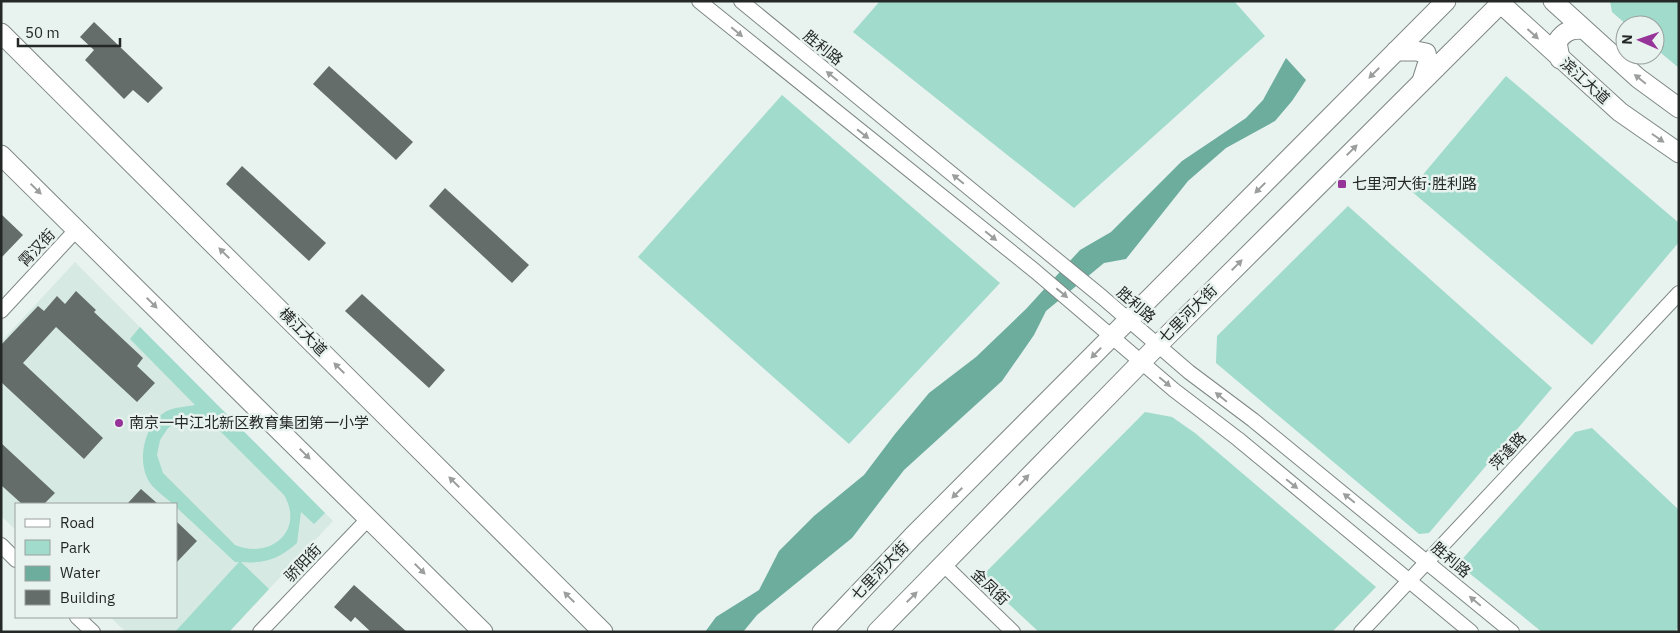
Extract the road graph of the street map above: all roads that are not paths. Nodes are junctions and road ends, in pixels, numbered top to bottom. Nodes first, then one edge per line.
1 (699, 1) edge
2 (741, 1) edge
3 (1446, 1) edge
4 (1553, 1) edge
5 (1500, 2) edge
6 (1583, 28) junction
7 (1, 33) edge
8 (1396, 51) junction
9 (1560, 59) junction
10 (1422, 81) junction
11 (1679, 108) edge
12 (1679, 153) edge
13 (1, 155) edge
14 (77, 229) junction
15 (1679, 293) edge
16 (1, 311) edge
17 (1128, 320) junction
18 (1113, 336) junction
19 (1158, 345) junction
20 (1142, 362) junction
21 (1254, 420) junction
22 (1238, 439) junction
23 (369, 518) junction
24 (1, 546) edge
25 (15, 559) edge
26 (1427, 561) junction
27 (944, 565) junction
28 (1409, 580) junction
29 (78, 618) edge
30 (93, 632) edge
31 (260, 632) edge
32 (483, 632) edge
33 (604, 632) edge
34 (822, 632) edge
35 (877, 632) edge
36 (1014, 632) edge
37 (1361, 632) edge
38 (1471, 632) edge
39 (1512, 632) edge

1 -> 18 street
17 -> 2 street, 胜利路
3 - 8 main road, 七里河大街
4 - 6 main road
5 -> 9 main road, 滨江大道
5 - 10 main road, 七里河大街
6 - 9 main road
11 -> 6 main road
33 -> 7 main road, 横江大道
8 - 10 main road
8 -> 17 main road, 七里河大街
9 -> 12 main road, 滨江大道
19 -> 10 main road, 七里河大街
13 -> 14 main road
14 - 16 street, 霄汉街
14 -> 23 main road
15 - 26 street, 萍逢路
17 - 18 main road, 七里河大街
17 - 19 street, 胜利路
18 - 20 street
18 -> 34 main road, 七里河大街
19 - 20 main road, 七里河大街
21 -> 19 street, 胜利路
20 -> 22 street
27 -> 20 main road, 七里河大街
21 - 22 street
26 -> 21 street, 胜利路
22 -> 28 street
23 - 31 street, 骄阳街
23 -> 32 main road
24 - 25 street
26 - 28 street, 萍逢路
39 -> 26 street, 胜利路
35 -> 27 main road, 七里河大街
27 - 36 street, 金凤街
28 - 37 street, 萍逢路
28 - 38 street
29 - 30 street

